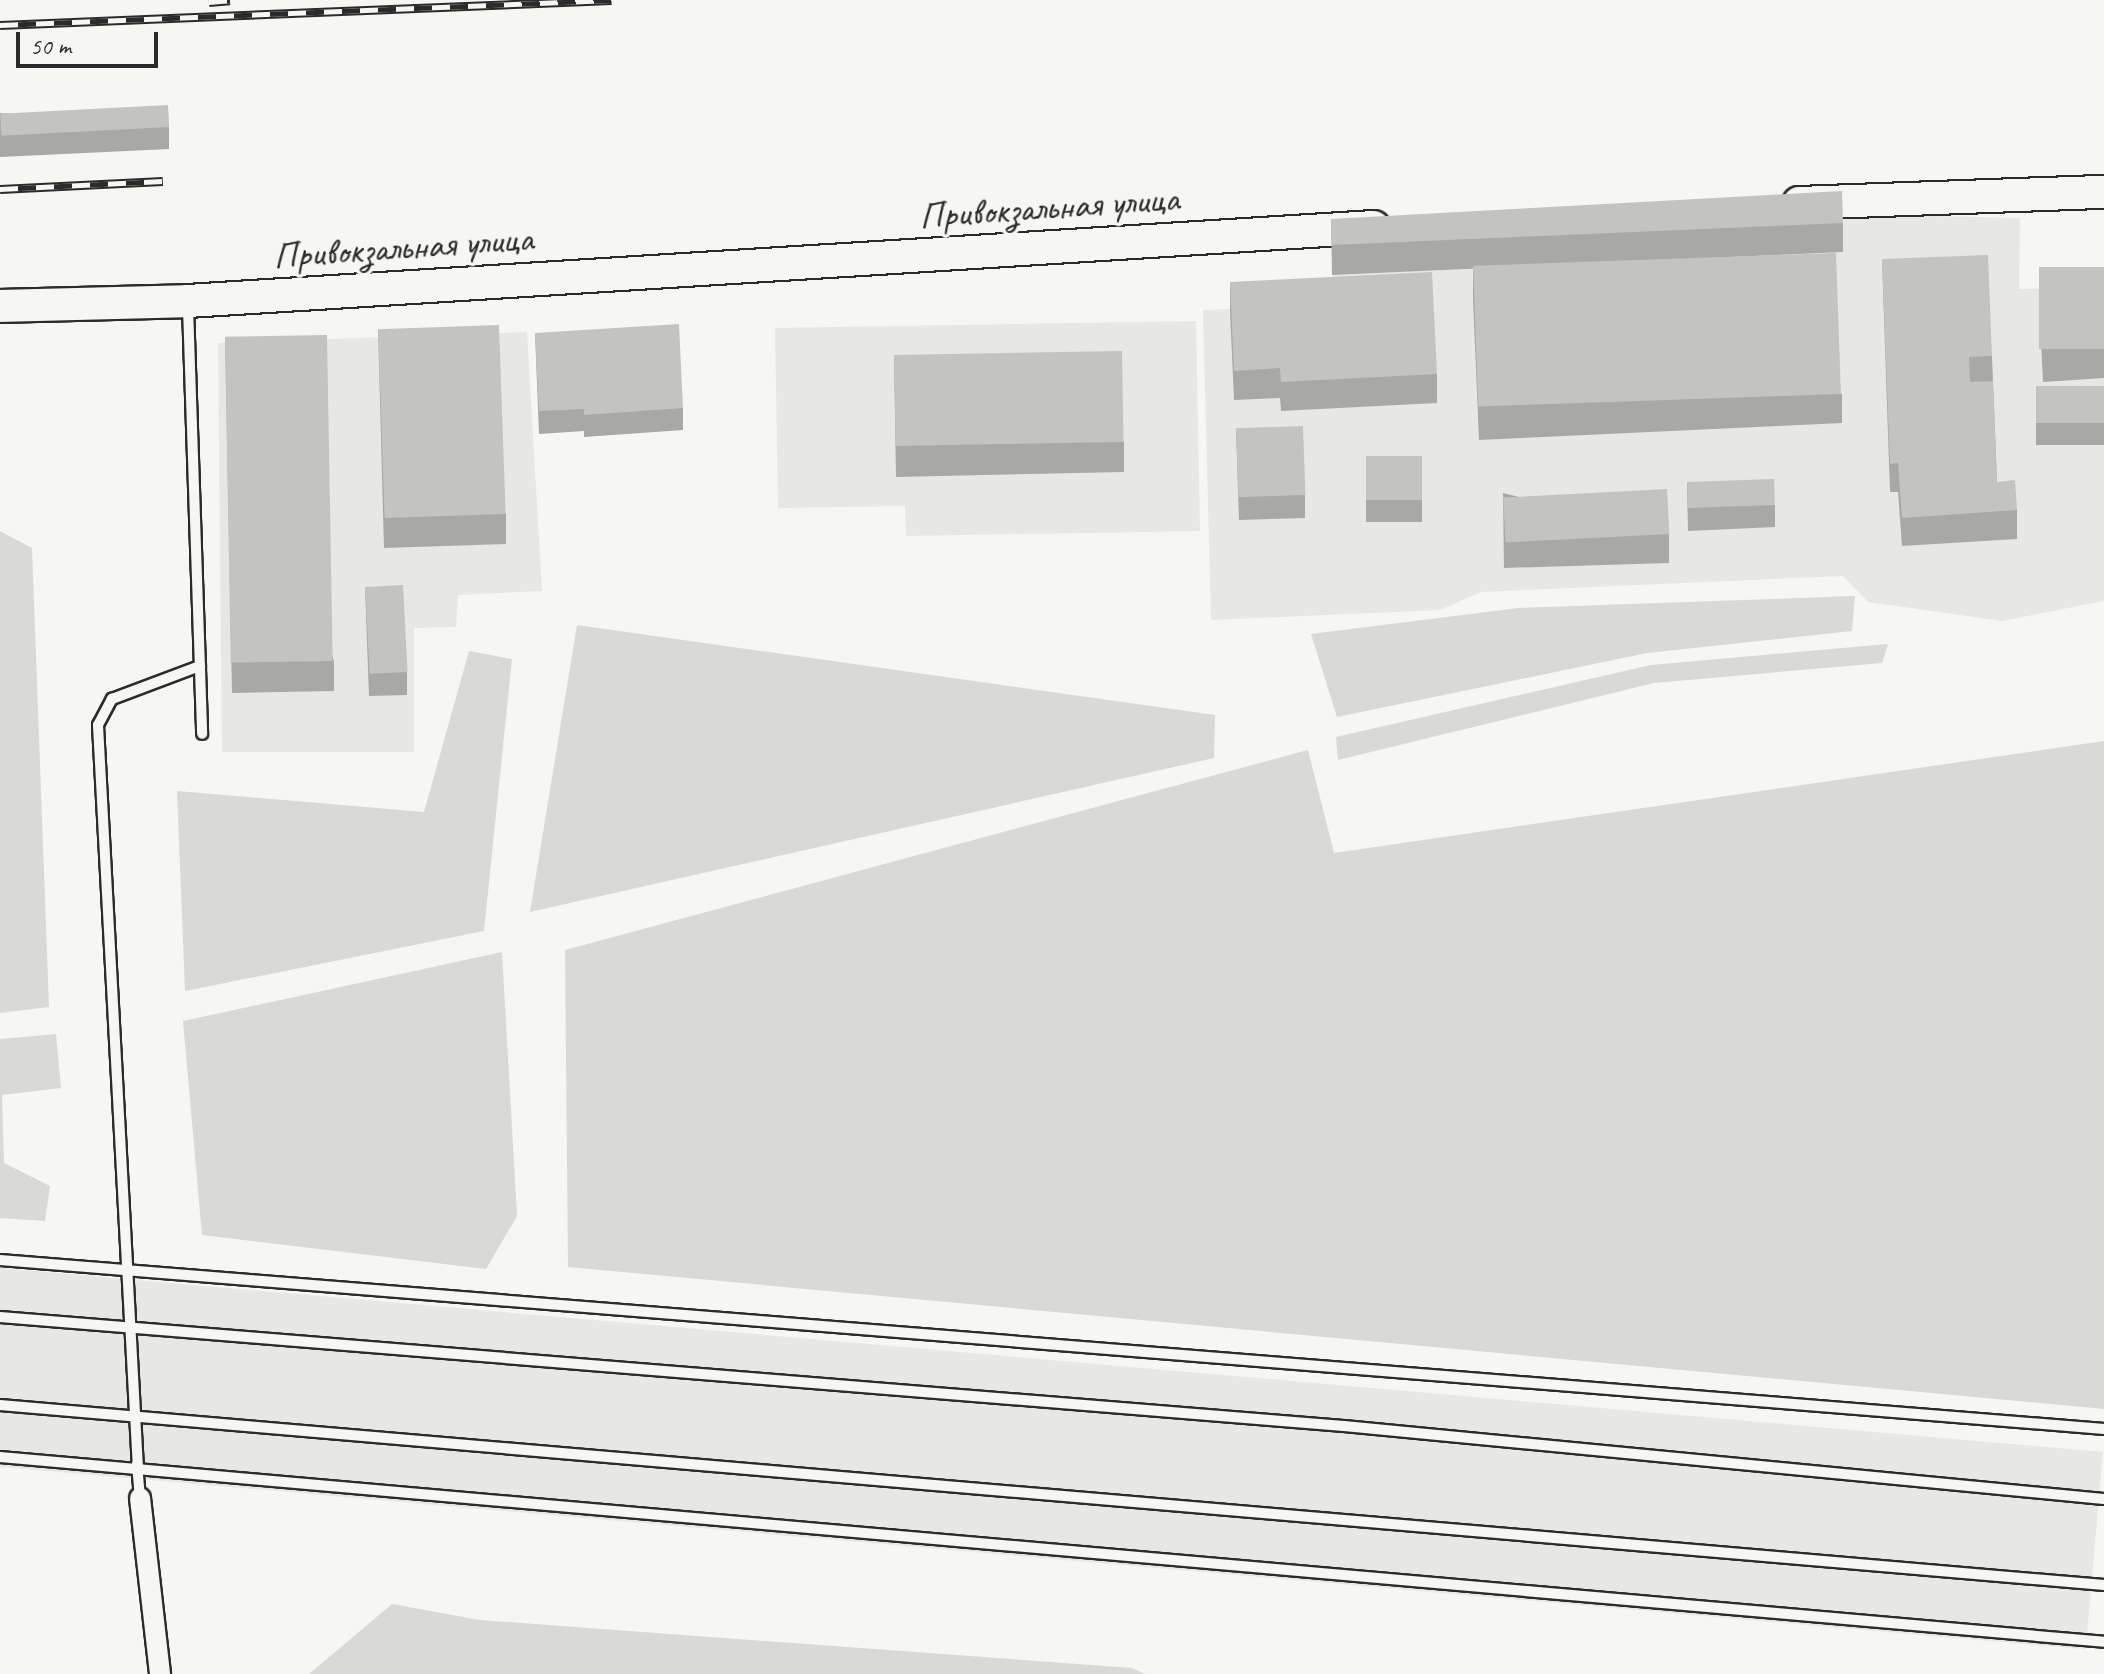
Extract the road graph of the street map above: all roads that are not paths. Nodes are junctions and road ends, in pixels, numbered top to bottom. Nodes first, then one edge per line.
1 (2104, 192) edge
2 (1761, 204) edge
3 (1412, 225) edge
4 (188, 301) junction
5 (0, 306) edge
6 (200, 666) junction
7 (202, 734) dead end
8 (0, 1260) edge
9 (127, 1270) junction
10 (0, 1317) edge
11 (130, 1327) junction
12 (0, 1405) edge
13 (135, 1417) junction
14 (2104, 1429) edge
15 (0, 1457) edge
16 (138, 1469) junction
17 (140, 1498) joint
18 (2104, 1499) edge
19 (2104, 1585) edge
20 (2104, 1642) edge
21 (160, 1674) edge

1 - 2 main road
3 - 4 main road, Привокзальная улица
4 - 5 main road, Привокзальная улица
4 - 6 lane
6 - 7 lane
6 - 9 lane
8 - 9 lane
9 - 11 lane
9 - 14 lane
10 - 11 lane
11 - 13 lane
11 - 18 lane
12 - 13 lane
13 - 16 lane
13 - 19 lane
15 - 16 lane
16 - 17 lane
16 - 20 lane
17 - 21 street

